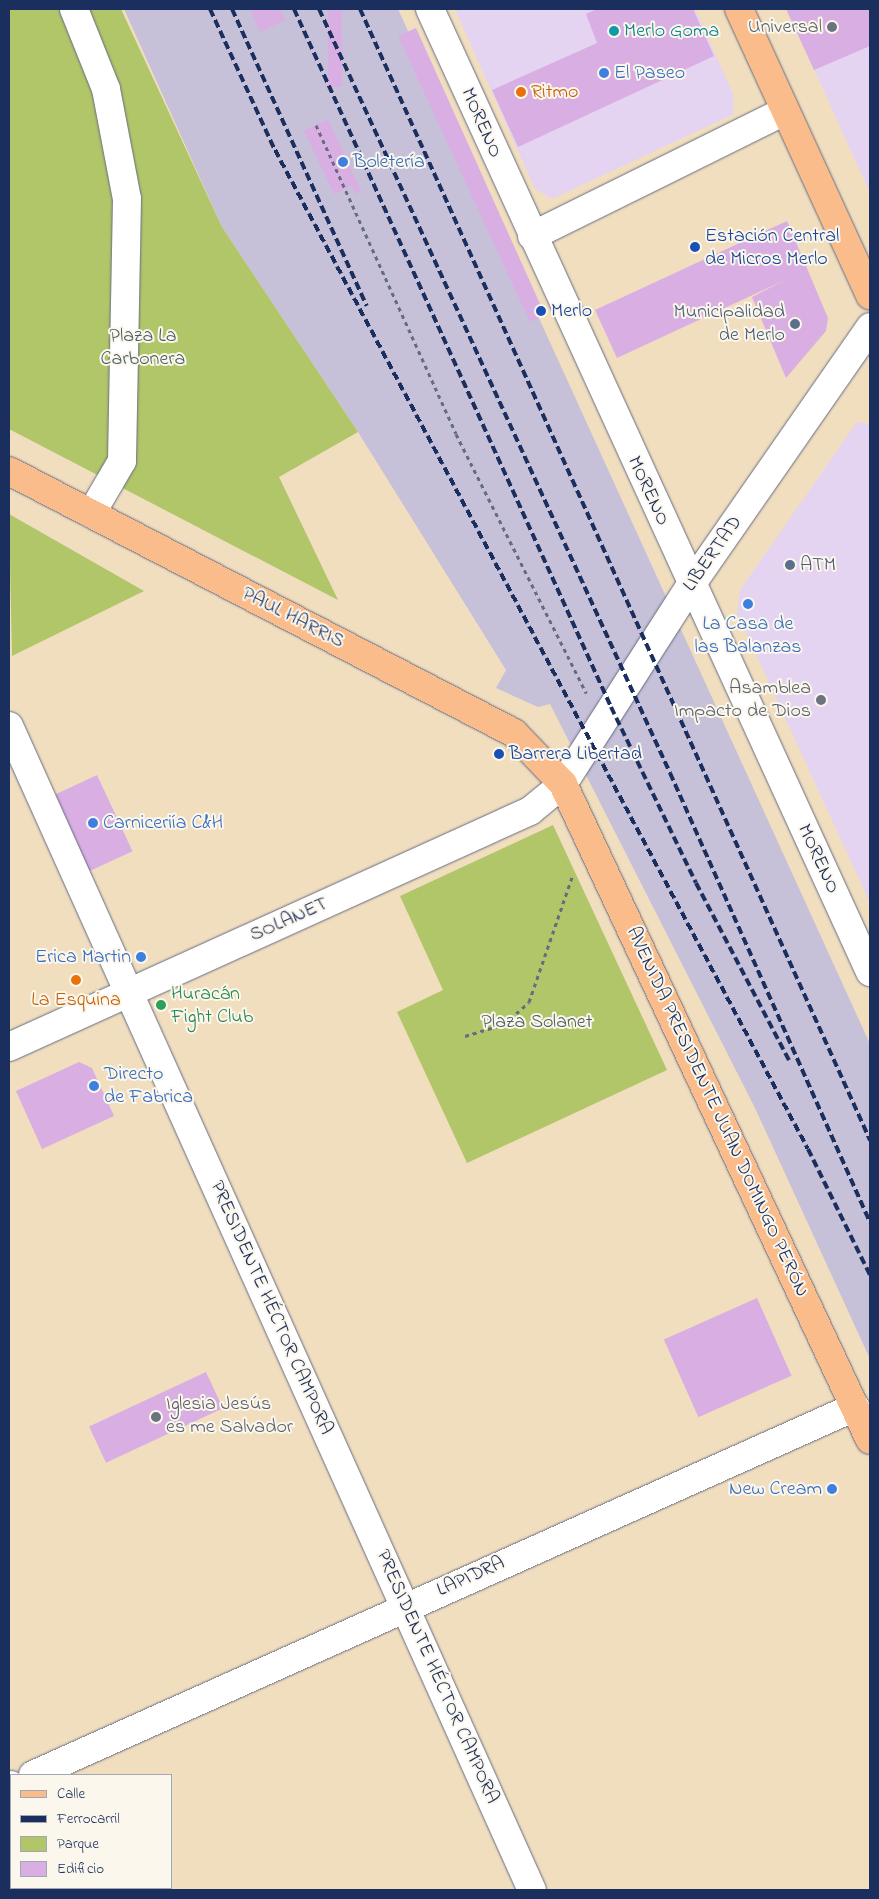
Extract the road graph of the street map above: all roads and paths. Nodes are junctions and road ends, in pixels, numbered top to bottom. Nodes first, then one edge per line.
1 (74, 9) edge
2 (430, 9) edge
3 (739, 9) edge
4 (785, 111) junction
5 (316, 125) dead end
6 (532, 236) junction
7 (870, 295) edge
8 (870, 327) edge
9 (9, 471) edge
10 (92, 514) junction
11 (691, 585) junction
12 (601, 723) junction
13 (9, 726) edge
14 (563, 784) junction
15 (586, 834) junction
16 (870, 972) edge
17 (129, 992) junction
18 (465, 1036) dead end
19 (9, 1047) edge
20 (855, 1408) junction
21 (870, 1440) edge
22 (406, 1606) junction
23 (35, 1774) edge
24 (532, 1890) edge

1 - 10 street
2 - 6 street, MORENO
3 - 4 main road
4 - 6 street
4 - 7 main road
5 - 12 path
6 - 11 street, MORENO
8 - 11 street, LIBERTAD
9 - 10 main road, PAUL HARRIS
10 - 14 main road, PAUL HARRIS
11 - 12 street, LIBERTAD
11 - 16 street, MORENO
12 - 14 street, LIBERTAD
13 - 17 street, PRESIDENTE HÉCTOR CAMPORA
14 - 15 main road, AVENIDA PRESIDENTE JUAN DOMINGO PERÓN
14 - 17 street, SOLANET
15 - 18 path
15 - 20 main road, AVENIDA PRESIDENTE JUAN DOMINGO PERÓN
17 - 19 street, SOLANET
17 - 22 street, PRESIDENTE HÉCTOR CAMPORA
20 - 21 main road, AVENIDA PRESIDENTE JUAN DOMINGO PERÓN
20 - 22 street, LAPIDRA
22 - 23 street, LAPIDRA
22 - 24 street, PRESIDENTE HÉCTOR CAMPORA

